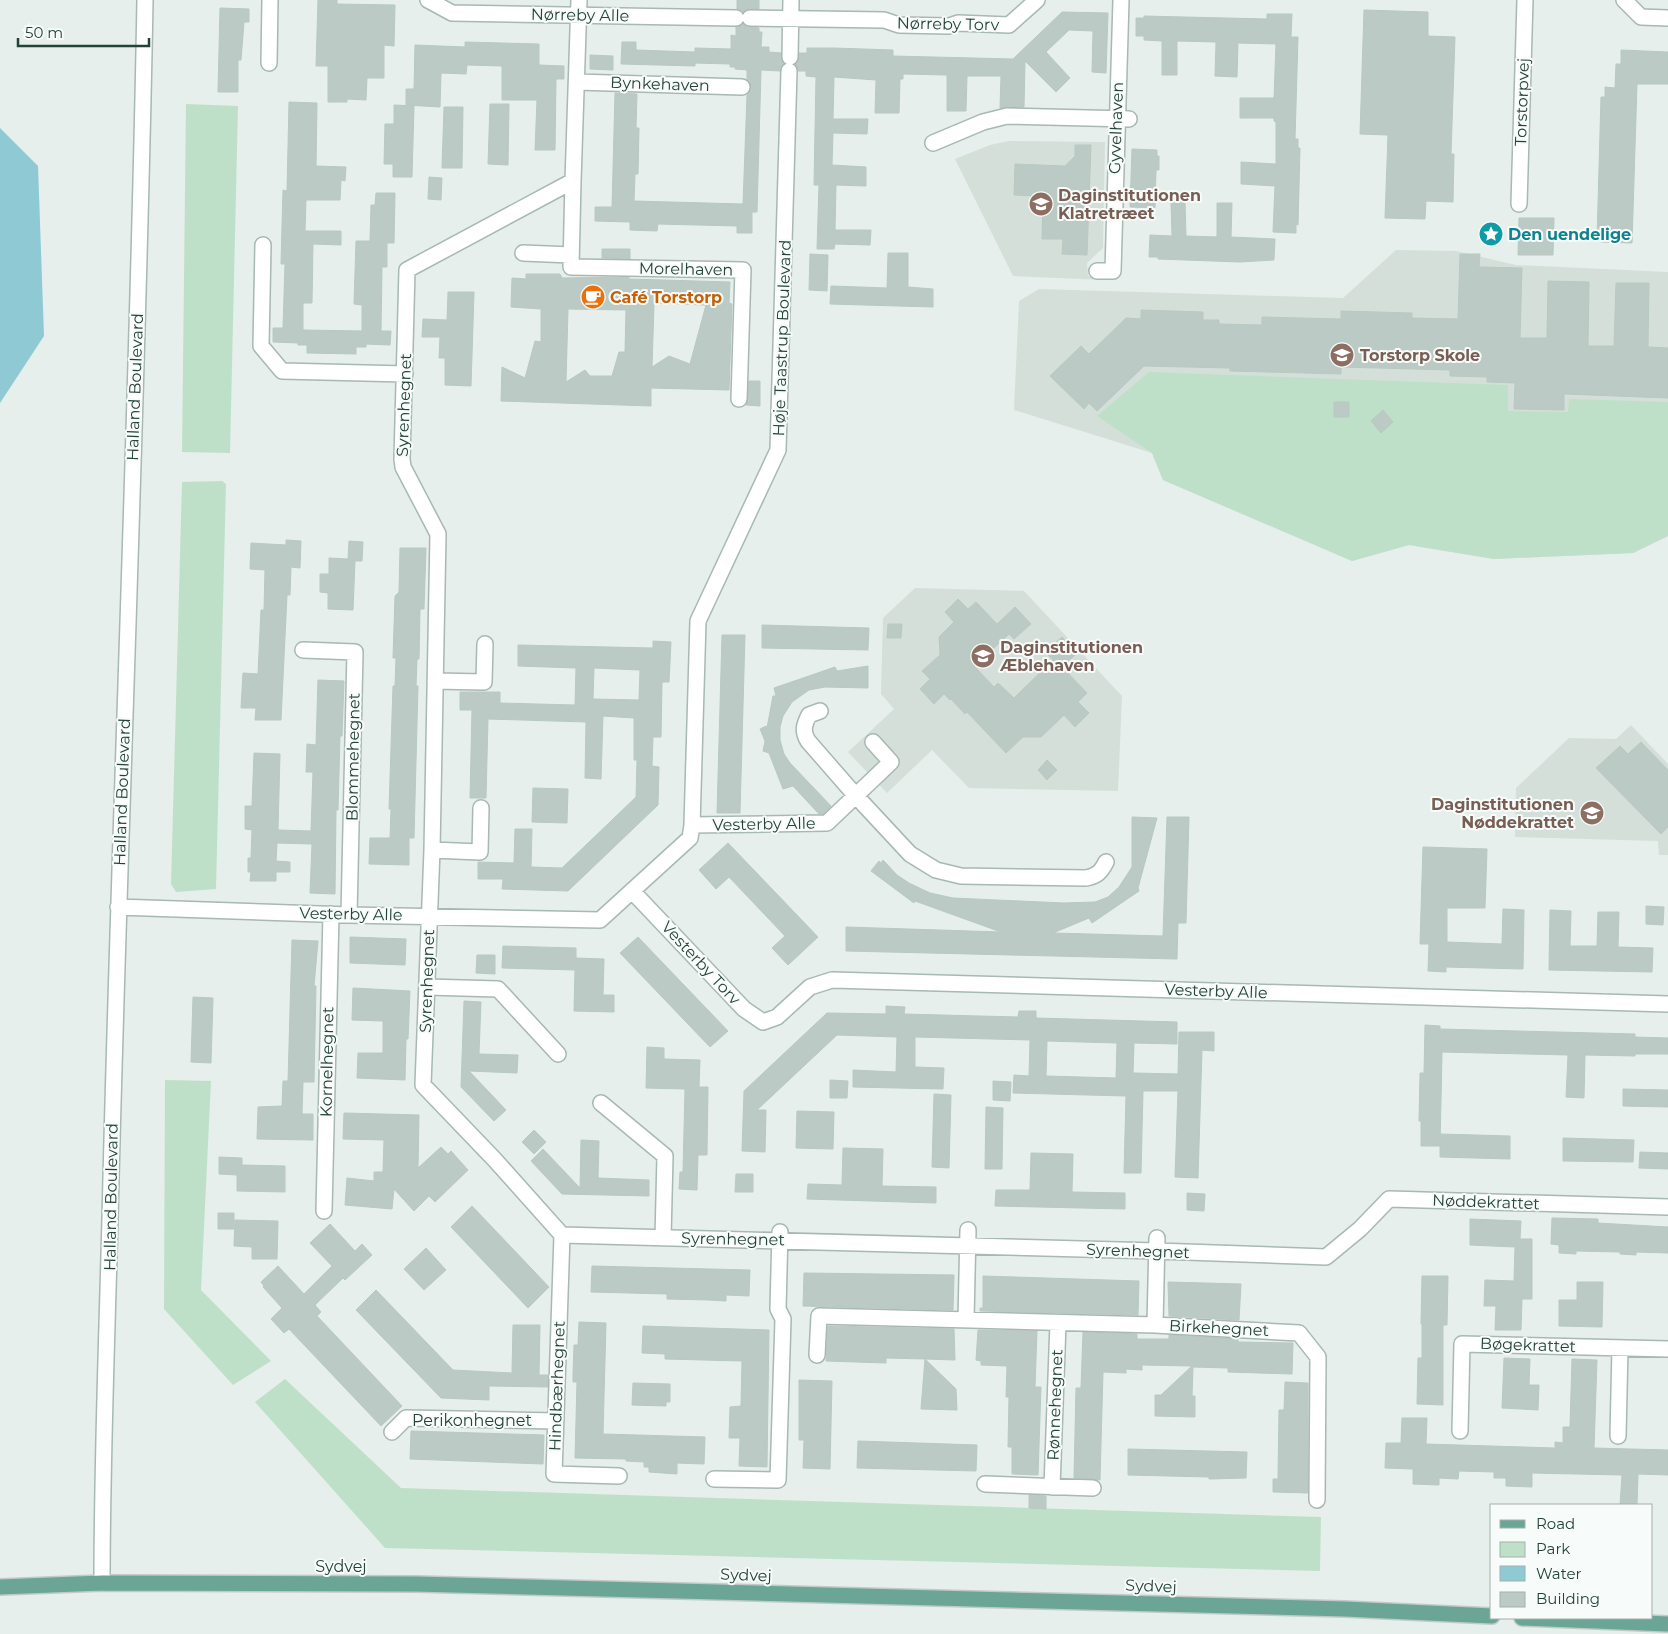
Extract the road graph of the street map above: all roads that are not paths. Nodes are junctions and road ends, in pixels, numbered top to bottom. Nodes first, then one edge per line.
1 (145, 0) edge
2 (270, 0) edge
3 (428, 0) edge
4 (791, 0) edge
5 (1037, 0) edge
6 (1121, 0) edge
7 (1526, 0) edge
8 (1624, 0) edge
9 (579, 8) edge
10 (790, 18) junction
11 (1668, 18) edge
12 (269, 63) dead end
13 (577, 82) junction
14 (742, 87) dead end
15 (1123, 119) junction
16 (933, 143) dead end
17 (573, 180) junction
18 (1519, 204) dead end
19 (263, 245) dead end
20 (523, 253) dead end
21 (571, 254) junction
22 (1097, 271) dead end
23 (405, 374) junction
24 (740, 399) dead end
25 (485, 644) dead end
26 (303, 650) dead end
27 (435, 681) junction
28 (820, 711) dead end
29 (873, 742) dead end
30 (856, 796) junction
31 (481, 808) dead end
32 (692, 824) junction
33 (432, 850) junction
34 (1106, 862) dead end
35 (632, 891) junction
36 (118, 907) junction
37 (331, 914) junction
38 (349, 915) junction
39 (429, 916) junction
40 (427, 987) junction
41 (1668, 1004) edge
42 (777, 1017) joint
43 (558, 1054) dead end
44 (601, 1103) dead end
45 (1668, 1207) edge
46 (324, 1211) dead end
47 (562, 1234) junction
48 (780, 1235) junction
49 (663, 1238) junction
50 (968, 1238) junction
51 (1157, 1245) junction
52 (1326, 1257) joint
53 (966, 1320) junction
54 (1058, 1324) junction
55 (1156, 1325) junction
56 (1620, 1348) junction
57 (1668, 1349) edge
58 (817, 1355) dead end
59 (556, 1420) junction
60 (1460, 1431) dead end
61 (392, 1432) dead end
62 (1618, 1436) dead end
63 (619, 1476) dead end
64 (714, 1479) dead end
65 (985, 1484) dead end
66 (1052, 1487) junction
67 (1093, 1488) dead end
68 (1317, 1500) dead end
69 (102, 1584) junction
70 (0, 1587) edge
71 (1490, 1616) edge
72 (1546, 1619) edge
73 (1668, 1624) edge

1 - 36 street, Halland Boulevard
2 - 12 street
3 - 9 street, Nørreby Alle
4 - 10 street, Høje Taastrup Boulevard
5 - 10 street, Nørreby Torv
6 - 15 street, Gyvelhaven
7 - 18 street, Torstorpvej
8 - 11 street
9 - 10 street, Nørreby Alle
9 - 13 street
10 - 32 street, Høje Taastrup Boulevard
13 - 14 street, Bynkehaven
13 - 17 street
15 - 16 street
15 - 22 street, Gyvelhaven
17 - 21 street
17 - 23 street, Syrenhegnet
19 - 23 street
20 - 21 street
21 - 24 street, Morelhaven
23 - 27 street, Syrenhegnet
25 - 27 street
26 - 38 street, Blommehegnet
27 - 33 street, Syrenhegnet
28 - 30 street
29 - 30 street, Vesterby Alle
30 - 32 street, Vesterby Alle
30 - 34 street
31 - 33 street
32 - 35 street, Høje Taastrup Boulevard
33 - 39 street, Syrenhegnet
35 - 39 street, Vesterby Alle
35 - 42 street, Vesterby Torv
36 - 37 street, Vesterby Alle
36 - 69 street, Halland Boulevard
37 - 38 street, Vesterby Alle
37 - 46 street, Kornelhegnet
38 - 39 street, Vesterby Alle
39 - 40 street, Syrenhegnet
40 - 43 street
40 - 47 street, Syrenhegnet
41 - 42 street, Vesterby Alle
44 - 49 street
45 - 52 street, Nøddekrattet
47 - 49 street, Syrenhegnet
47 - 59 street, Hindbærhegnet
48 - 49 street, Syrenhegnet
48 - 50 street, Syrenhegnet
48 - 64 street
50 - 51 street, Syrenhegnet
50 - 53 street
51 - 52 street, Syrenhegnet
51 - 55 street
53 - 54 street, Birkehegnet
53 - 58 street, Birkehegnet
54 - 55 street, Birkehegnet
54 - 66 street, Rønnehegnet
55 - 68 street, Birkehegnet
56 - 57 street, Bøgekrattet
56 - 60 street, Bøgekrattet
56 - 62 street
59 - 61 street, Perikonhegnet
59 - 63 street, Hindbærhegnet
65 - 66 street
66 - 67 street
69 - 70 main road, Sydvej
69 - 71 main road, Sydvej
72 - 73 main road

